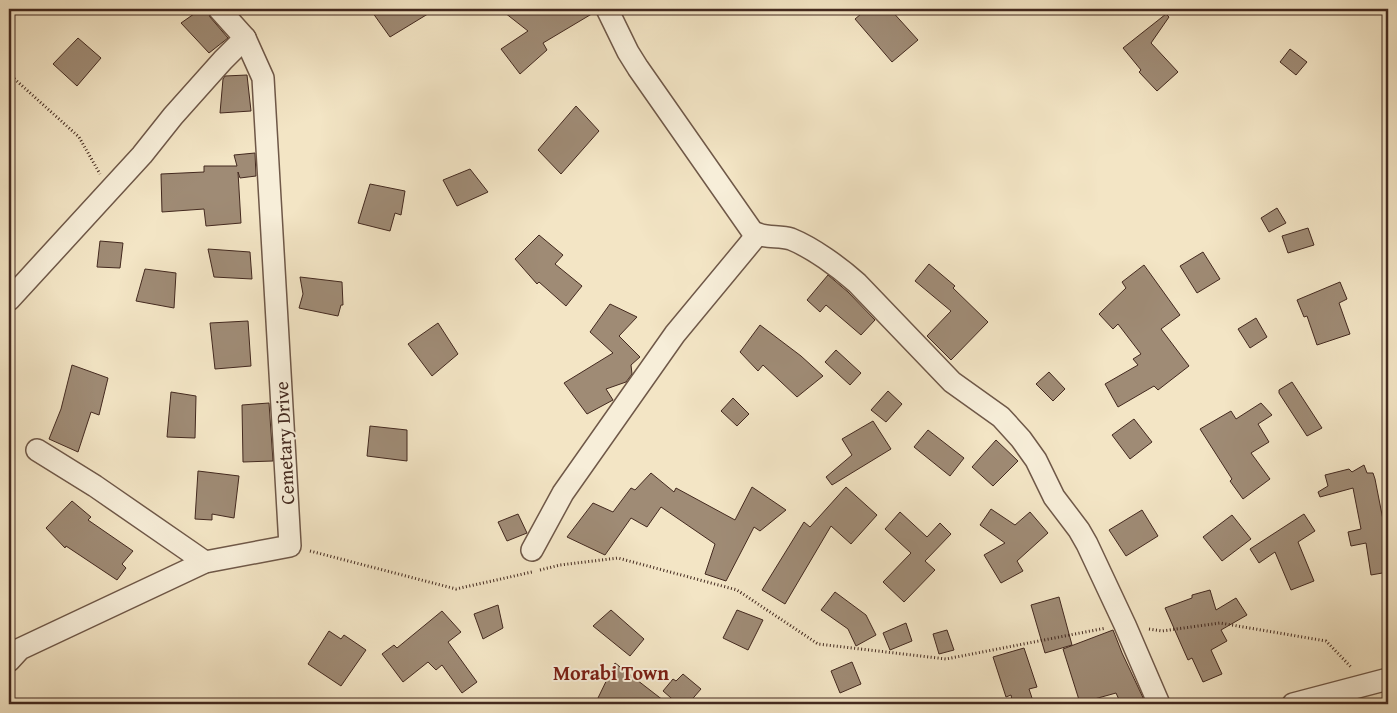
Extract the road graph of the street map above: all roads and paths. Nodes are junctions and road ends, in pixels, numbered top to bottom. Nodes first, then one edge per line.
1 (219, 9) edge
2 (607, 9) edge
3 (245, 38) junction
4 (9, 74) edge
5 (111, 188) junction
6 (758, 235) junction
7 (9, 300) edge
8 (37, 450) dead end
9 (290, 546) junction
10 (532, 550) dead end
11 (205, 562) junction
12 (1125, 625) junction
13 (9, 661) edge
14 (1388, 679) edge
15 (1367, 684) junction
16 (1159, 704) edge
17 (1293, 704) edge

1 - 3 street, Cemetary Drive
2 - 6 street
3 - 5 street
3 - 9 street, Cemetary Drive
4 - 5 path
5 - 7 street
6 - 10 street
6 - 12 street
8 - 11 street
9 - 11 street
9 - 12 path
11 - 13 street
12 - 15 path
12 - 16 street
14 - 15 street
15 - 17 street

